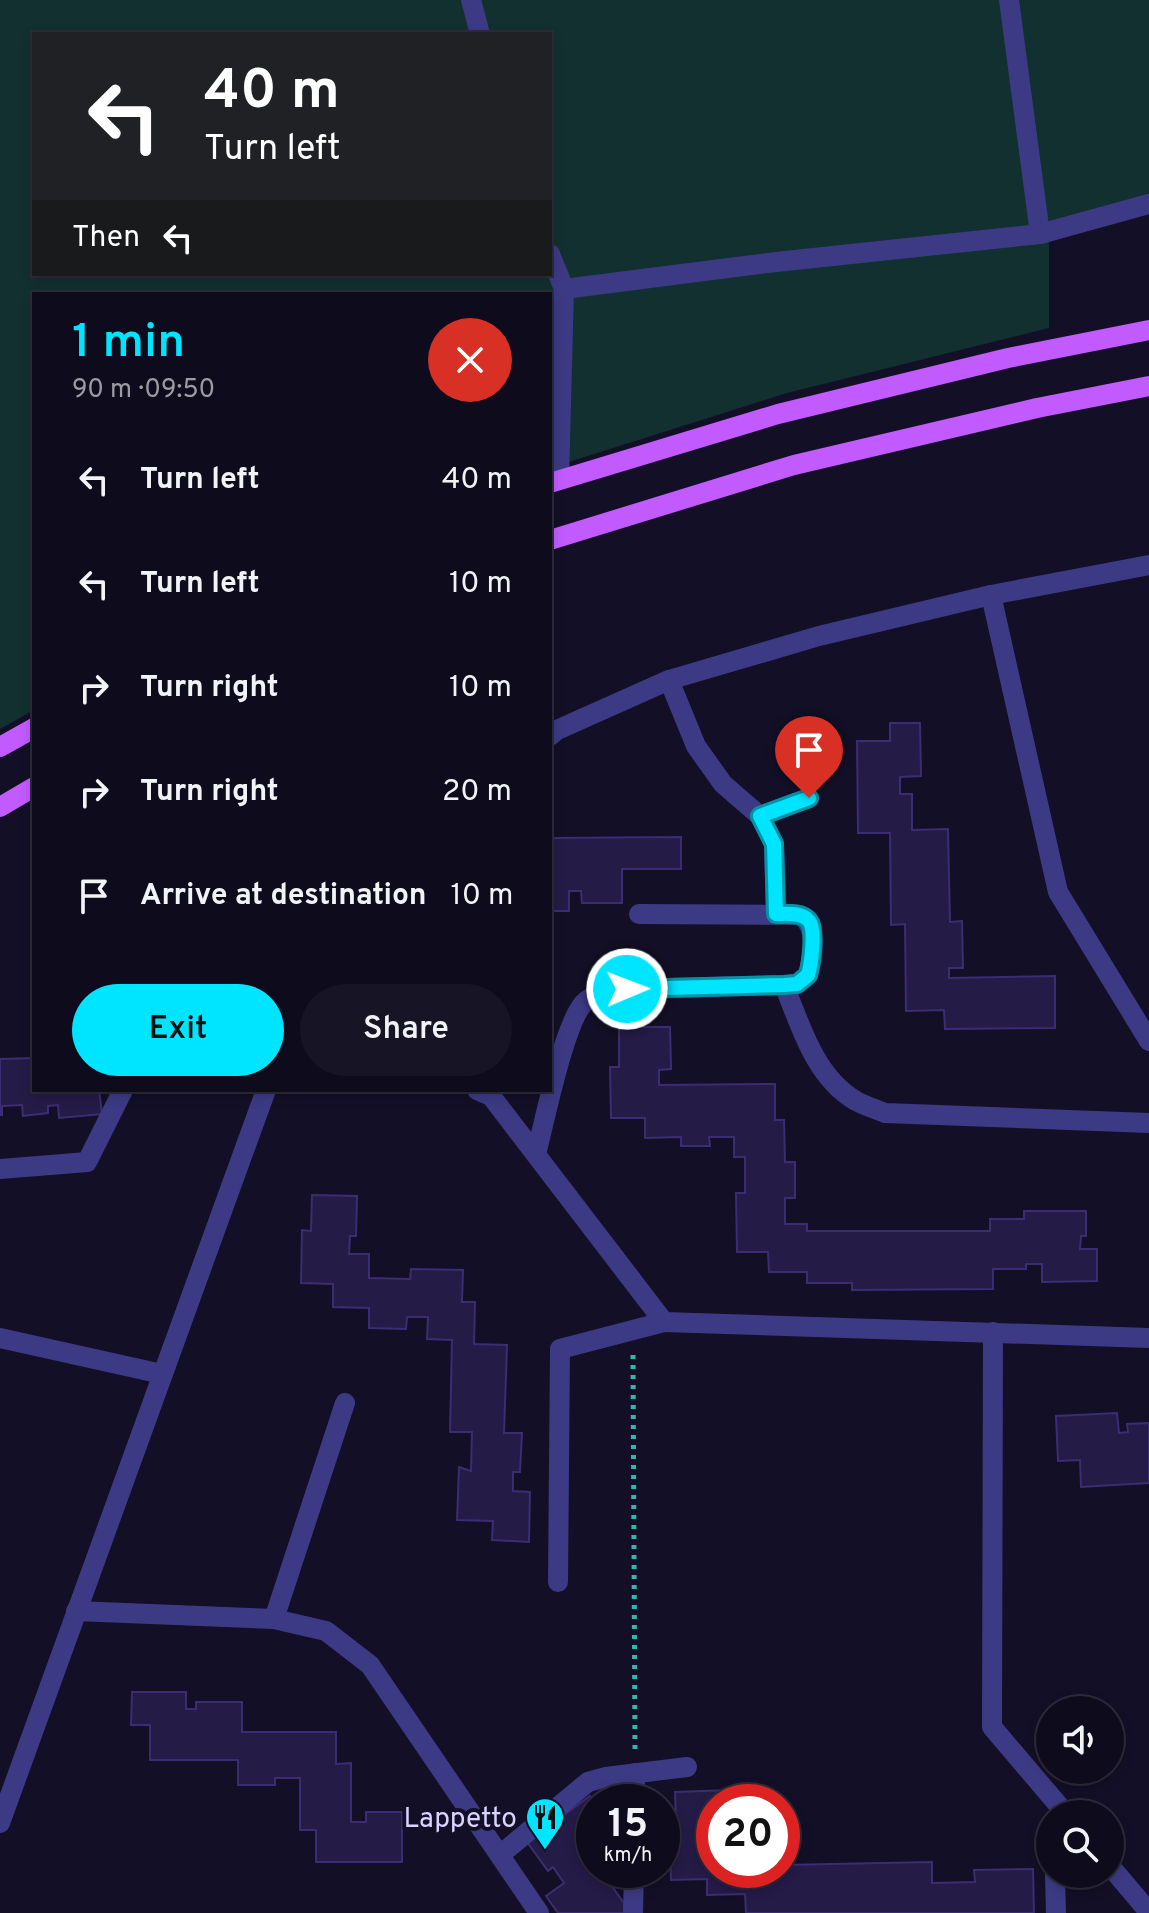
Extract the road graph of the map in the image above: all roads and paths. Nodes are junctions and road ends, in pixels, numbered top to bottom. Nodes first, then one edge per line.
1 (471, 0) edge
2 (1009, 0) edge
3 (479, 32) edge
4 (1149, 204) edge
5 (1040, 234) junction
6 (552, 259) edge
7 (564, 289) junction
8 (1149, 330) edge
9 (1149, 386) edge
10 (554, 481) edge
11 (552, 539) edge
12 (1149, 565) edge
13 (991, 595) junction
14 (669, 680) junction
15 (32, 729) edge
16 (552, 734) edge
17 (0, 747) edge
18 (32, 788) edge
19 (809, 798) dead end
20 (0, 807) edge
21 (760, 816) junction
22 (639, 914) dead end
23 (776, 914) junction
24 (784, 985) junction
25 (1149, 1041) edge
26 (122, 1092) edge
27 (265, 1092) edge
28 (482, 1092) edge
29 (1149, 1123) edge
30 (536, 1154) junction
31 (0, 1169) edge
32 (664, 1322) junction
33 (632, 1330) junction
34 (993, 1332) junction
35 (0, 1338) edge
36 (1149, 1338) edge
37 (162, 1374) junction
38 (345, 1403) dead end
39 (558, 1582) dead end
40 (76, 1611) junction
41 (274, 1619) junction
42 (687, 1767) dead end
43 (635, 1773) junction
44 (635, 1784) edge
45 (1050, 1800) edge
46 (0, 1823) edge
47 (500, 1855) junction
48 (1124, 1883) edge
49 (634, 1888) edge
50 (1055, 1888) edge
51 (1149, 1912) edge
52 (539, 1913) edge
53 (633, 1913) edge
54 (1056, 1913) edge

1 - 3 street
2 - 5 street
4 - 5 street
5 - 7 street
6 - 7 street
7 - 10 street
8 - 10 main road
9 - 11 main road
12 - 13 street
13 - 14 street
13 - 25 street
14 - 16 street
14 - 21 street
15 - 17 main road
18 - 20 main road
19 - 21 street
21 - 23 street
22 - 23 street
23 - 24 street
24 - 29 street
24 - 30 street
26 - 31 street
27 - 37 street
28 - 30 street
30 - 32 street
32 - 33 street
32 - 34 street
33 - 39 street
33 - 43 path
34 - 36 street
34 - 45 street
35 - 37 street
37 - 40 street
38 - 41 street
40 - 41 street
40 - 46 street
41 - 47 street
42 - 43 street
43 - 44 street
43 - 47 street
47 - 52 street
48 - 51 street
49 - 53 street
50 - 54 street

